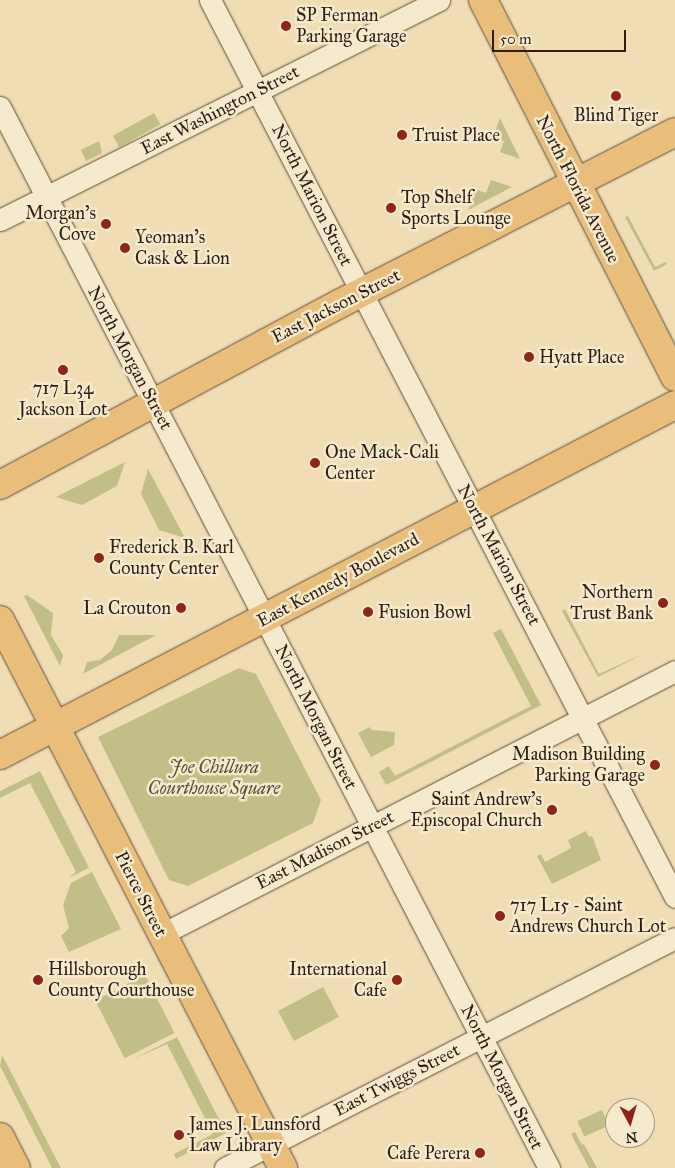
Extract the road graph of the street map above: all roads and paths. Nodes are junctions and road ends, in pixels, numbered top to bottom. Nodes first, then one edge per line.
1 (210, 0) edge
2 (439, 0) edge
3 (483, 0) edge
4 (258, 91) junction
5 (0, 107) edge
6 (675, 132) edge
7 (574, 183) junction
8 (46, 197) junction
9 (0, 220) edge
10 (363, 292) junction
11 (675, 377) edge
12 (154, 402) junction
13 (675, 405) edge
14 (0, 485) edge
15 (474, 507) junction
16 (264, 619) junction
17 (0, 620) edge
18 (675, 671) edge
19 (584, 717) junction
20 (56, 727) junction
21 (0, 755) edge
22 (372, 826) junction
23 (675, 897) edge
24 (162, 934) junction
25 (675, 938) edge
26 (481, 1036) junction
27 (0, 1137) edge
28 (270, 1144) junction
29 (16, 1168) edge
30 (225, 1168) edge
31 (283, 1168) edge
32 (549, 1168) edge

1 - 4 street, North Marion Street
2 - 4 street, East Washington Street
3 - 7 main road, North Florida Avenue
4 - 8 street, East Washington Street
4 - 10 street, North Marion Street
5 - 8 street, North Morgan Street
6 - 7 main road, East Jackson Street
7 - 10 main road, East Jackson Street
7 - 11 main road, North Florida Avenue
8 - 9 street, East Washington Street
8 - 12 street, North Morgan Street
10 - 12 main road, East Jackson Street
10 - 15 street, North Marion Street
12 - 14 main road, East Jackson Street
12 - 16 street, North Morgan Street
13 - 15 main road, East Kennedy Boulevard
15 - 16 main road, East Kennedy Boulevard
15 - 19 street, North Marion Street
16 - 20 main road, East Kennedy Boulevard
16 - 22 street, North Morgan Street
17 - 20 main road, Pierce Street
18 - 19 street, East Madison Street
19 - 22 street, East Madison Street
19 - 23 street, North Marion Street
20 - 21 main road, East Kennedy Boulevard
20 - 24 main road, Pierce Street
22 - 24 street, East Madison Street
22 - 26 street, North Morgan Street
24 - 28 main road, Pierce Street
25 - 26 street, East Twiggs Street
26 - 28 street, East Twiggs Street
26 - 32 street, North Morgan Street
27 - 29 main road
28 - 30 street, East Twiggs Street
28 - 31 main road, Pierce Street

